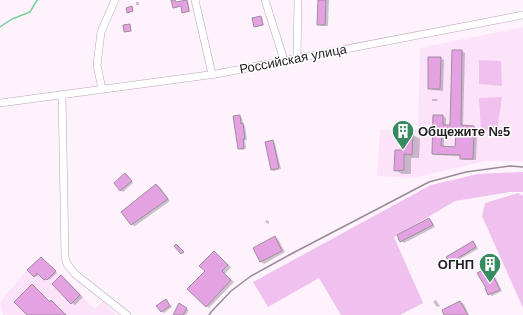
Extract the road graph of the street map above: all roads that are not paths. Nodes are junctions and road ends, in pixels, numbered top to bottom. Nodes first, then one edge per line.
1 (116, 0) edge
2 (195, 0) edge
3 (265, 0) edge
4 (298, 0) edge
5 (523, 15) edge
6 (297, 58) junction
7 (284, 60) junction
8 (212, 74) junction
9 (102, 89) junction
10 (62, 94) junction
11 (0, 102) edge
12 (126, 315) edge

1 - 9 street
2 - 8 street
3 - 7 street
4 - 6 street
5 - 6 street, Российская улица
6 - 7 street, Российская улица
7 - 8 street, Российская улица
8 - 9 street, Российская улица
9 - 10 street, Российская улица
10 - 11 street, Российская улица
10 - 12 street

